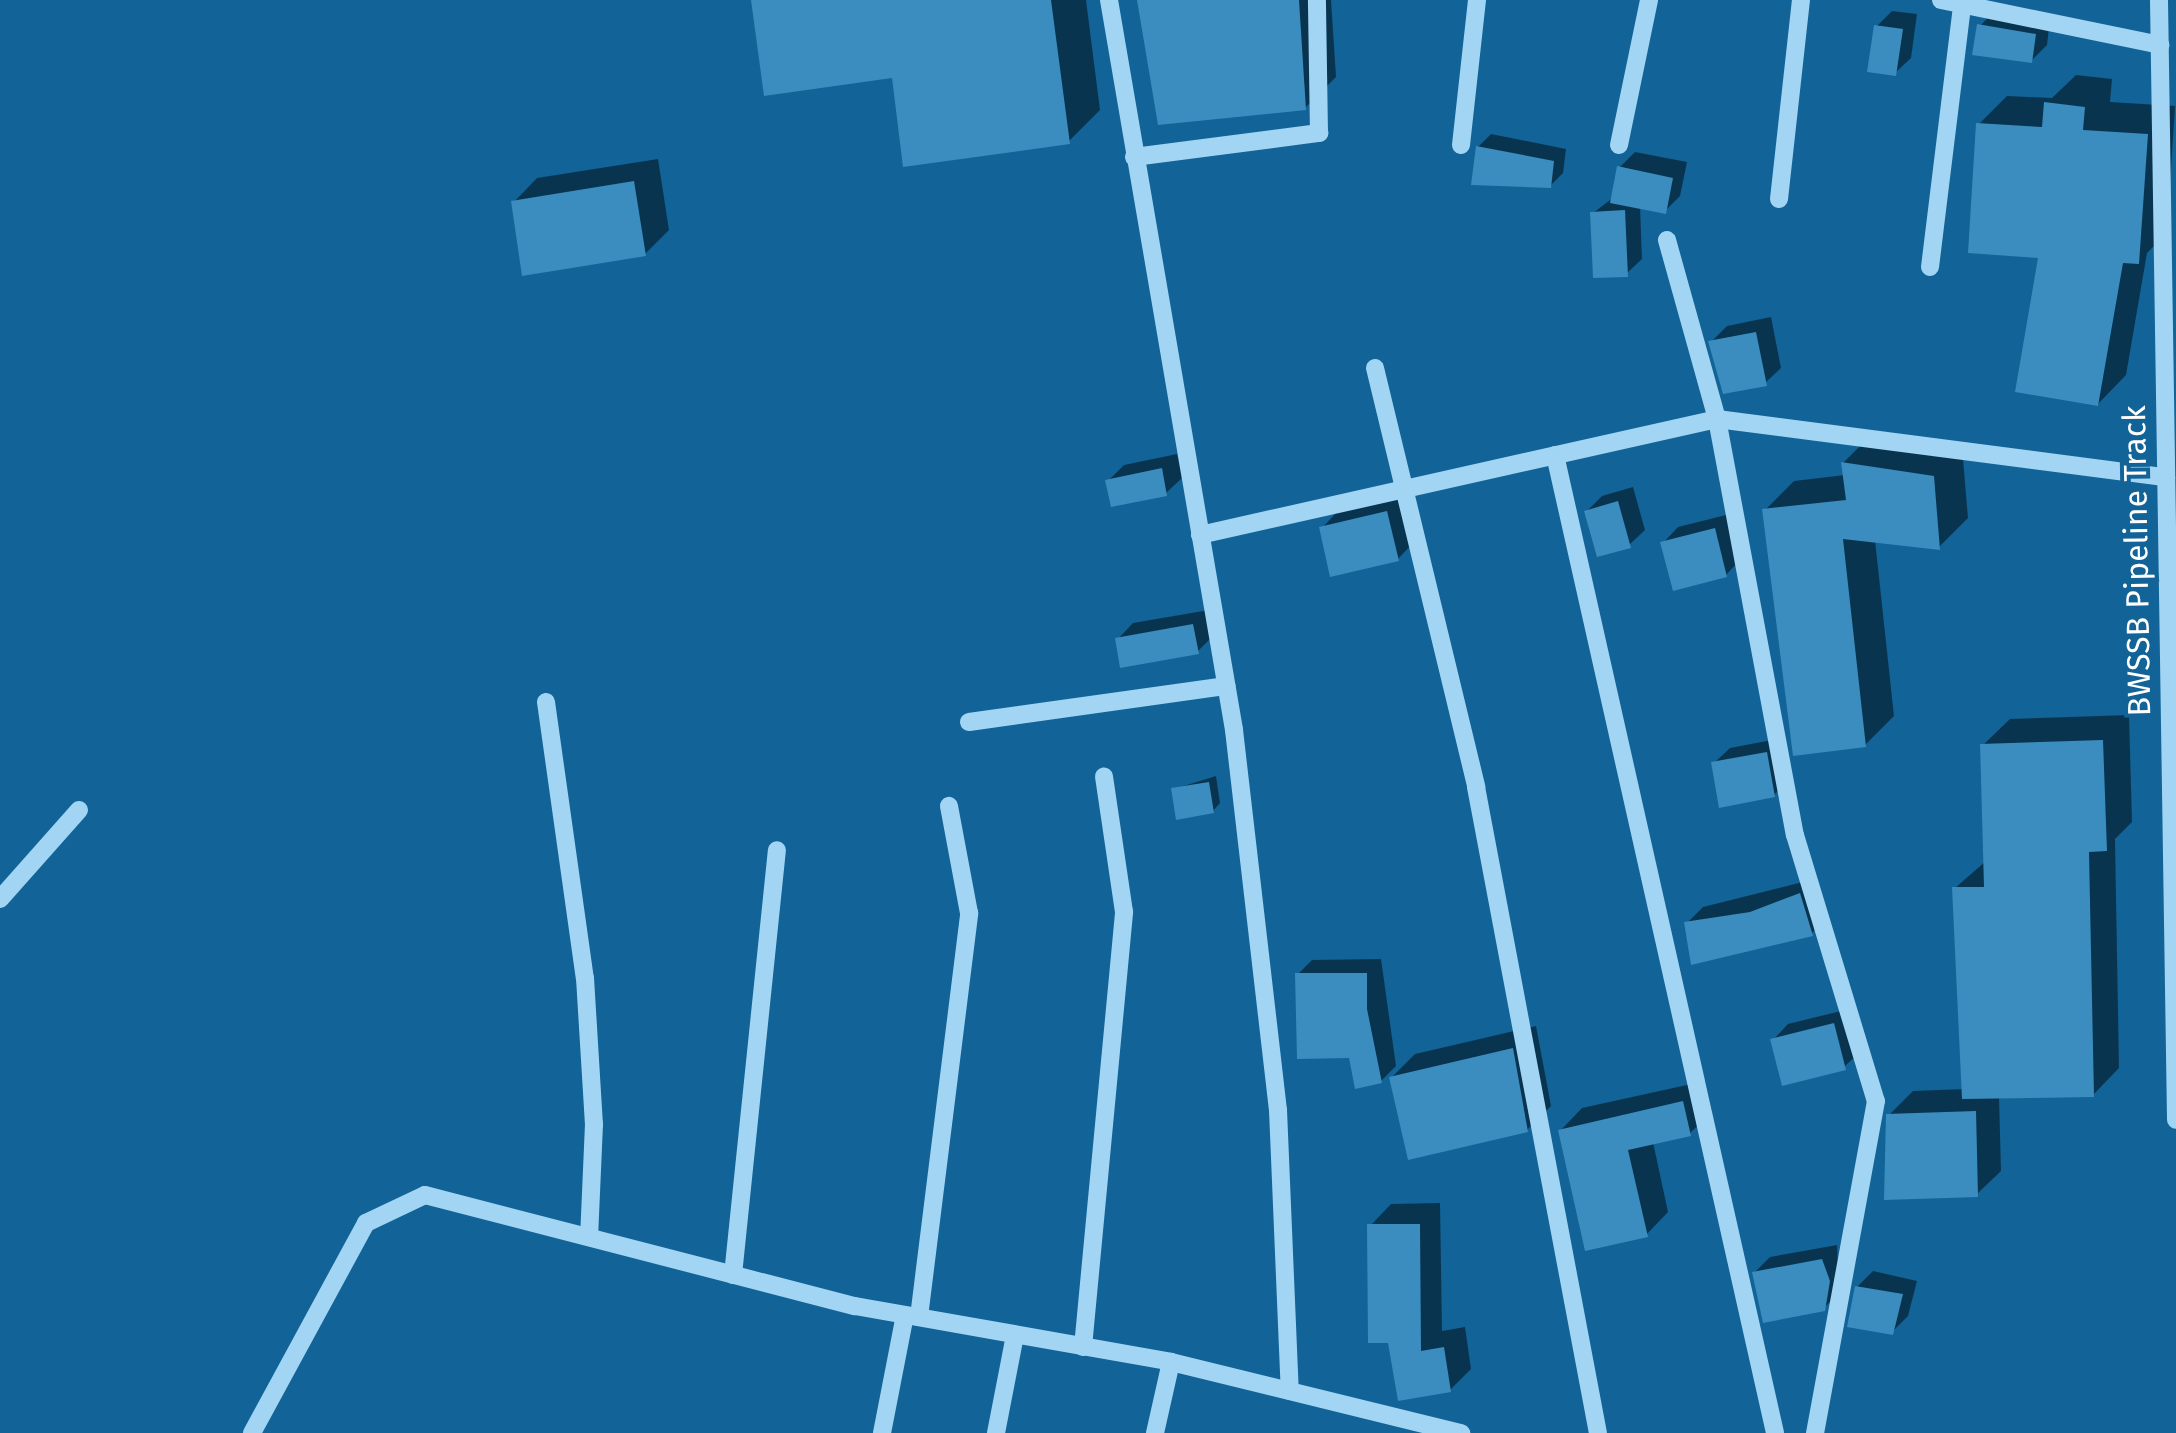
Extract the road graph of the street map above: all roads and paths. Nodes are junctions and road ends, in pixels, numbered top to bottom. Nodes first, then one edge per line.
1 (1109, 0) edge
2 (1317, 0) edge
3 (1477, 0) edge
4 (1648, 0) edge
5 (1801, 0) edge
6 (1941, 0) edge
7 (2159, 0) edge
8 (1963, 2) edge
9 (2160, 45) junction
10 (1619, 145) dead end
11 (1460, 146) dead end
12 (1134, 156) junction
13 (1779, 200) dead end
14 (1668, 240) dead end
15 (1930, 268) dead end
16 (1375, 368) dead end
17 (1717, 419) junction
18 (1555, 455) junction
19 (2166, 477) junction
20 (1405, 491) junction
21 (1200, 535) junction
22 (2172, 558) edge
23 (1226, 686) junction
24 (546, 702) dead end
25 (968, 722) dead end
26 (1104, 776) dead end
27 (949, 806) dead end
28 (79, 810) dead end
29 (778, 850) dead end
30 (0, 899) edge
31 (2174, 906) edge
32 (2176, 1120) edge
33 (589, 1237) junction
34 (733, 1274) junction
35 (912, 1316) junction
36 (1016, 1334) junction
37 (1083, 1347) junction
38 (1170, 1362) junction
39 (1290, 1391) junction
40 (1430, 1429) edge
41 (252, 1433) edge
42 (882, 1433) edge
43 (996, 1433) edge
44 (1155, 1433) edge
45 (1462, 1433) edge
46 (1598, 1433) edge
47 (1775, 1433) edge
48 (1815, 1433) edge

1 - 12 street
2 - 12 street
3 - 11 street
4 - 10 street
5 - 13 street
6 - 8 street
7 - 9 street, BWSSB Pipeline Track
8 - 9 street
8 - 15 street
9 - 19 street, BWSSB Pipeline Track
12 - 21 street
14 - 17 street
16 - 20 street
17 - 18 street
17 - 19 street
17 - 48 street
18 - 20 street
18 - 47 street
19 - 22 street, BWSSB Pipeline Track
20 - 21 street
20 - 46 street
21 - 23 street
22 - 31 street, BWSSB Pipeline Track
23 - 25 street
23 - 39 street
24 - 33 street
26 - 37 street
27 - 35 street
28 - 30 street
29 - 34 street
31 - 32 street, BWSSB Pipeline Track
33 - 34 street
33 - 41 street
34 - 35 street
35 - 36 street
35 - 42 street
36 - 37 street
36 - 43 street
37 - 38 street
38 - 39 street
38 - 44 street
39 - 40 street
40 - 45 street

